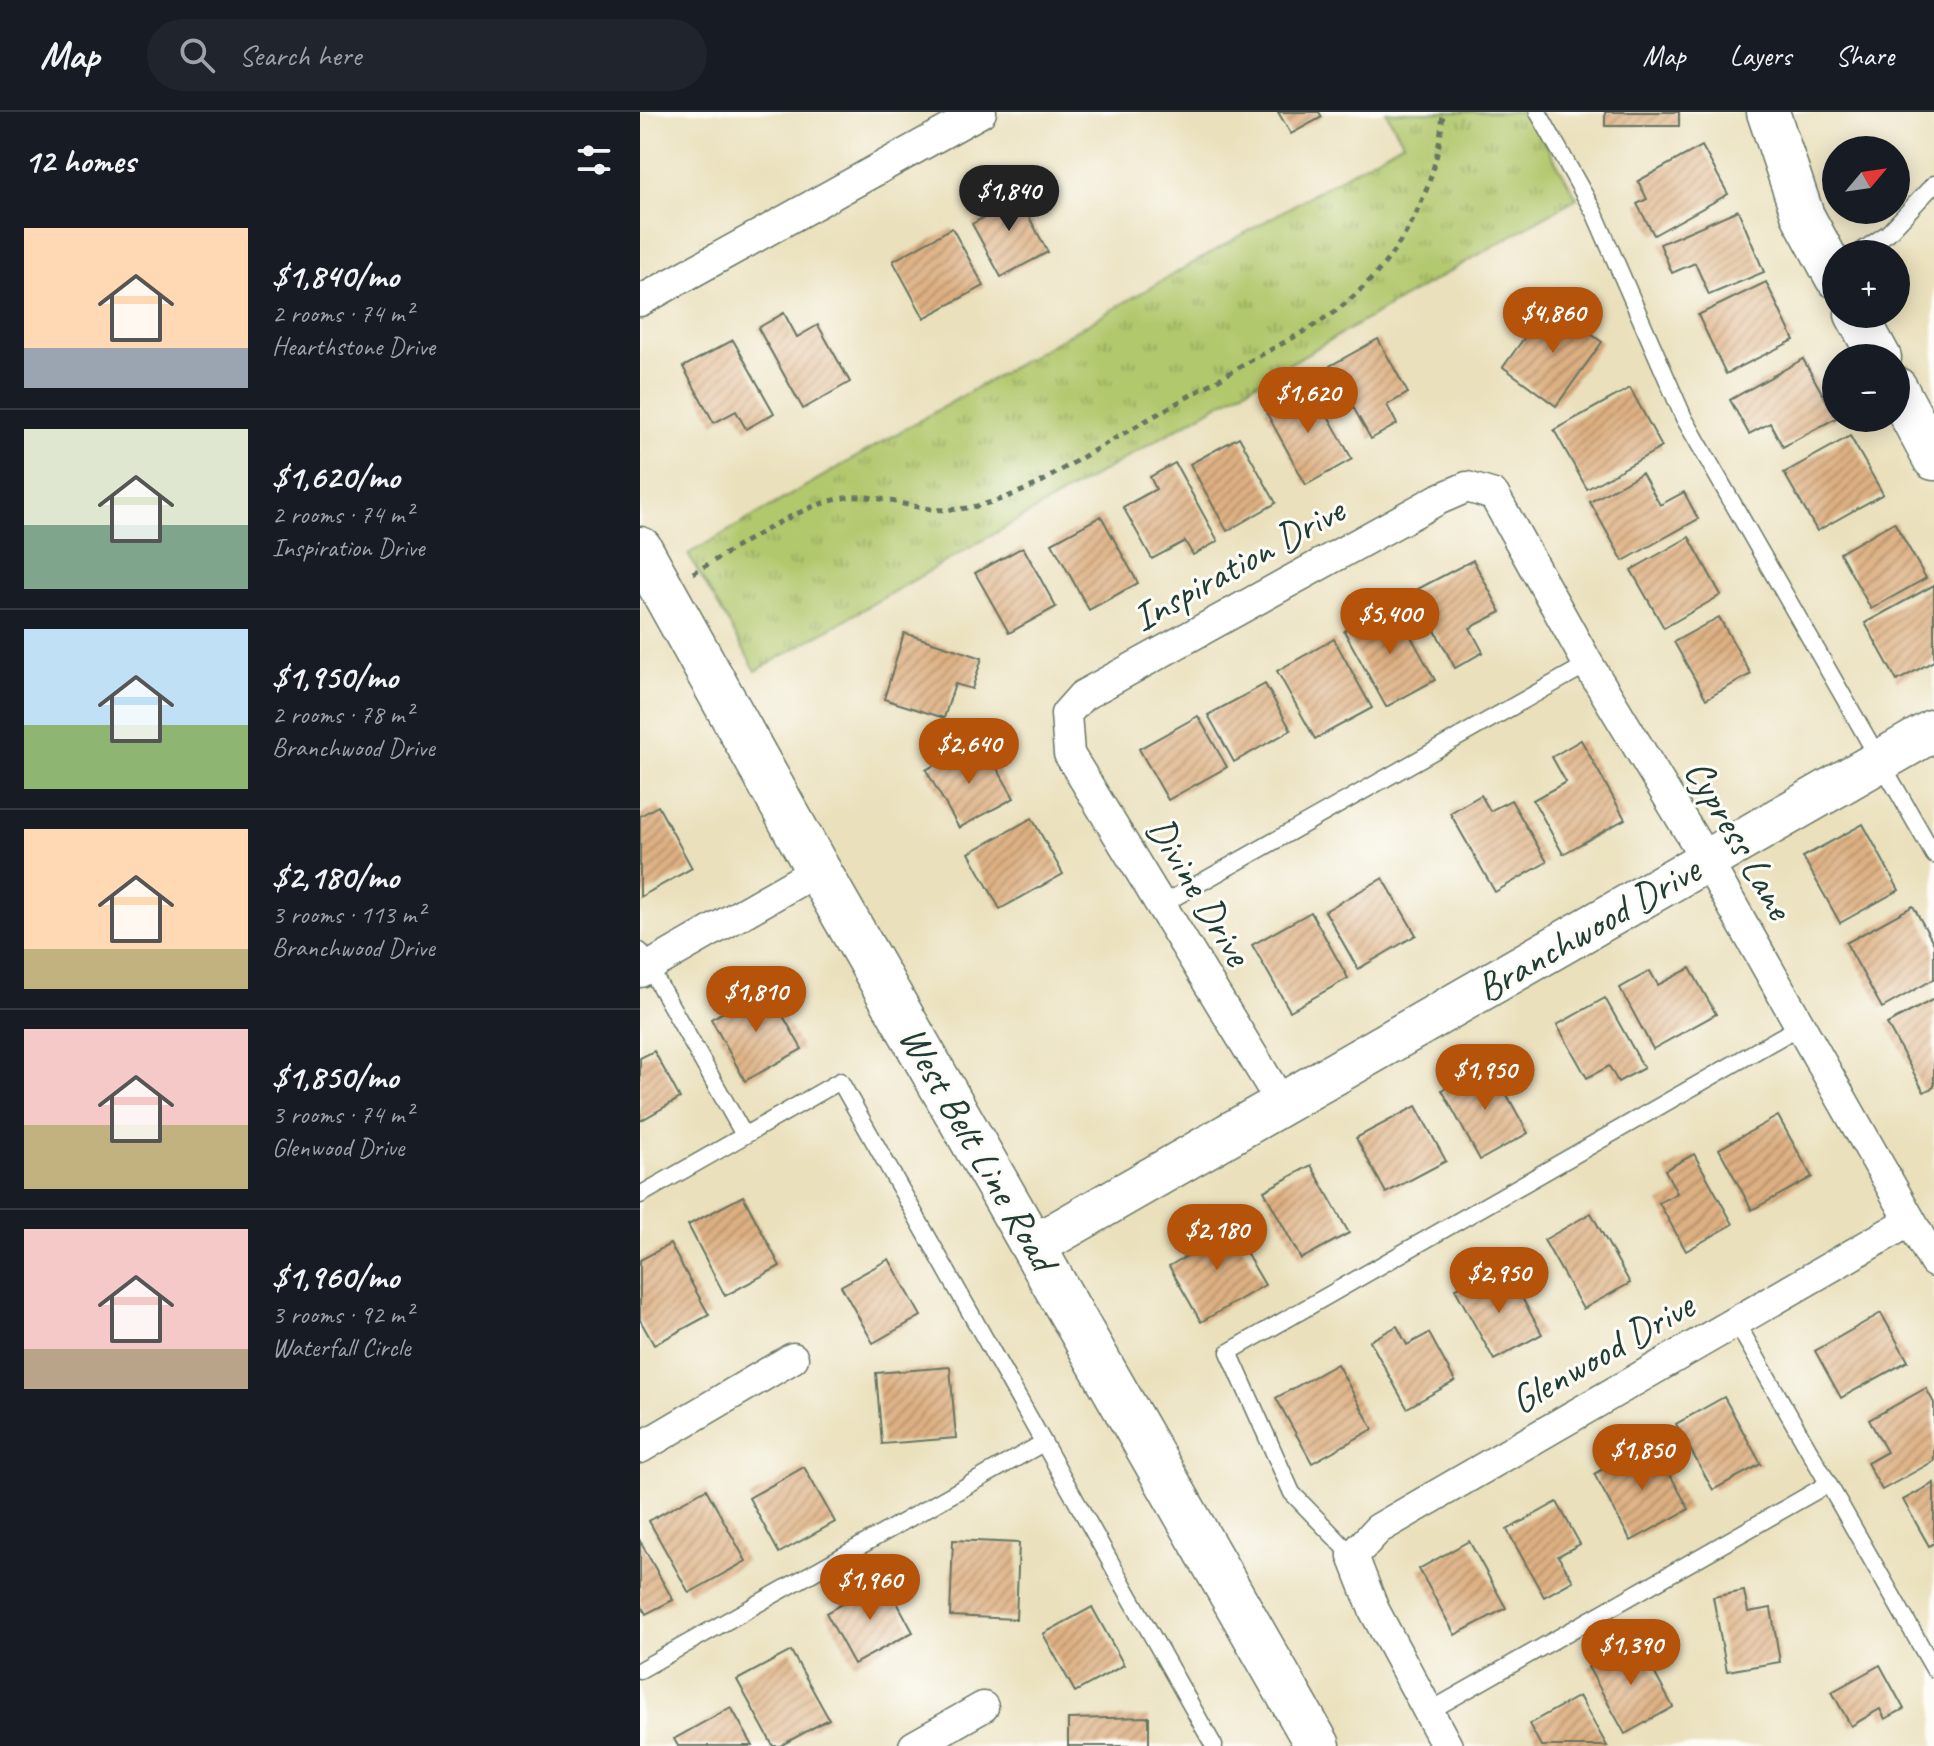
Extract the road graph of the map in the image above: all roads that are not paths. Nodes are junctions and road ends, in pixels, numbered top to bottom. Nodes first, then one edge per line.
1 (981, 112) edge
2 (1538, 112) edge
3 (1768, 112) edge
4 (1934, 184) edge
5 (1878, 240) edge
6 (1822, 242) edge
7 (640, 301) edge
8 (1910, 414) edge
9 (1934, 459) edge
10 (1455, 493) joint
11 (640, 549) edge
12 (1588, 664) junction
13 (1066, 714) joint
14 (1934, 730) edge
15 (1880, 761) junction
16 (1934, 855) edge
17 (1707, 861) junction
18 (818, 870) junction
19 (1161, 905) junction
20 (643, 963) edge
21 (1800, 1026) junction
22 (1282, 1104) junction
23 (744, 1135) junction
24 (640, 1195) edge
25 (1910, 1221) junction
26 (1034, 1246) junction
27 (1934, 1262) edge
28 (1736, 1322) junction
29 (793, 1358) dead end
30 (1043, 1443) junction
31 (640, 1448) edge
32 (1828, 1484) junction
33 (1355, 1563) junction
34 (1934, 1669) edge
35 (640, 1670) edge
36 (983, 1707) dead end
37 (1428, 1712) junction
38 (914, 1746) edge
39 (1214, 1746) edge
40 (1318, 1746) edge
41 (1447, 1746) edge

1 - 7 street
2 - 15 lane
3 - 6 street
4 - 5 lane
8 - 9 street
10 - 12 street, Cypress Lane
10 - 13 street, Inspiration Drive
11 - 18 main road, West Belt Line Road
12 - 17 street, Cypress Lane
12 - 19 lane
13 - 19 street, Divine Drive
14 - 15 street, Branchwood Drive
15 - 16 lane
15 - 17 street, Branchwood Drive
17 - 21 street, Cypress Lane
17 - 22 street, Branchwood Drive
18 - 20 street
18 - 26 main road, West Belt Line Road
19 - 22 street, Divine Drive
20 - 23 lane
21 - 25 street, Cypress Lane
21 - 33 lane
22 - 26 street, Branchwood Drive
23 - 24 lane
23 - 30 lane
25 - 27 street, Cypress Lane
25 - 28 street, Glenwood Drive
26 - 40 main road, West Belt Line Road
28 - 32 lane
28 - 33 street, Glenwood Drive
29 - 31 street
30 - 35 lane
30 - 39 lane
32 - 34 lane
32 - 37 lane
33 - 37 street
36 - 38 street
37 - 41 street

